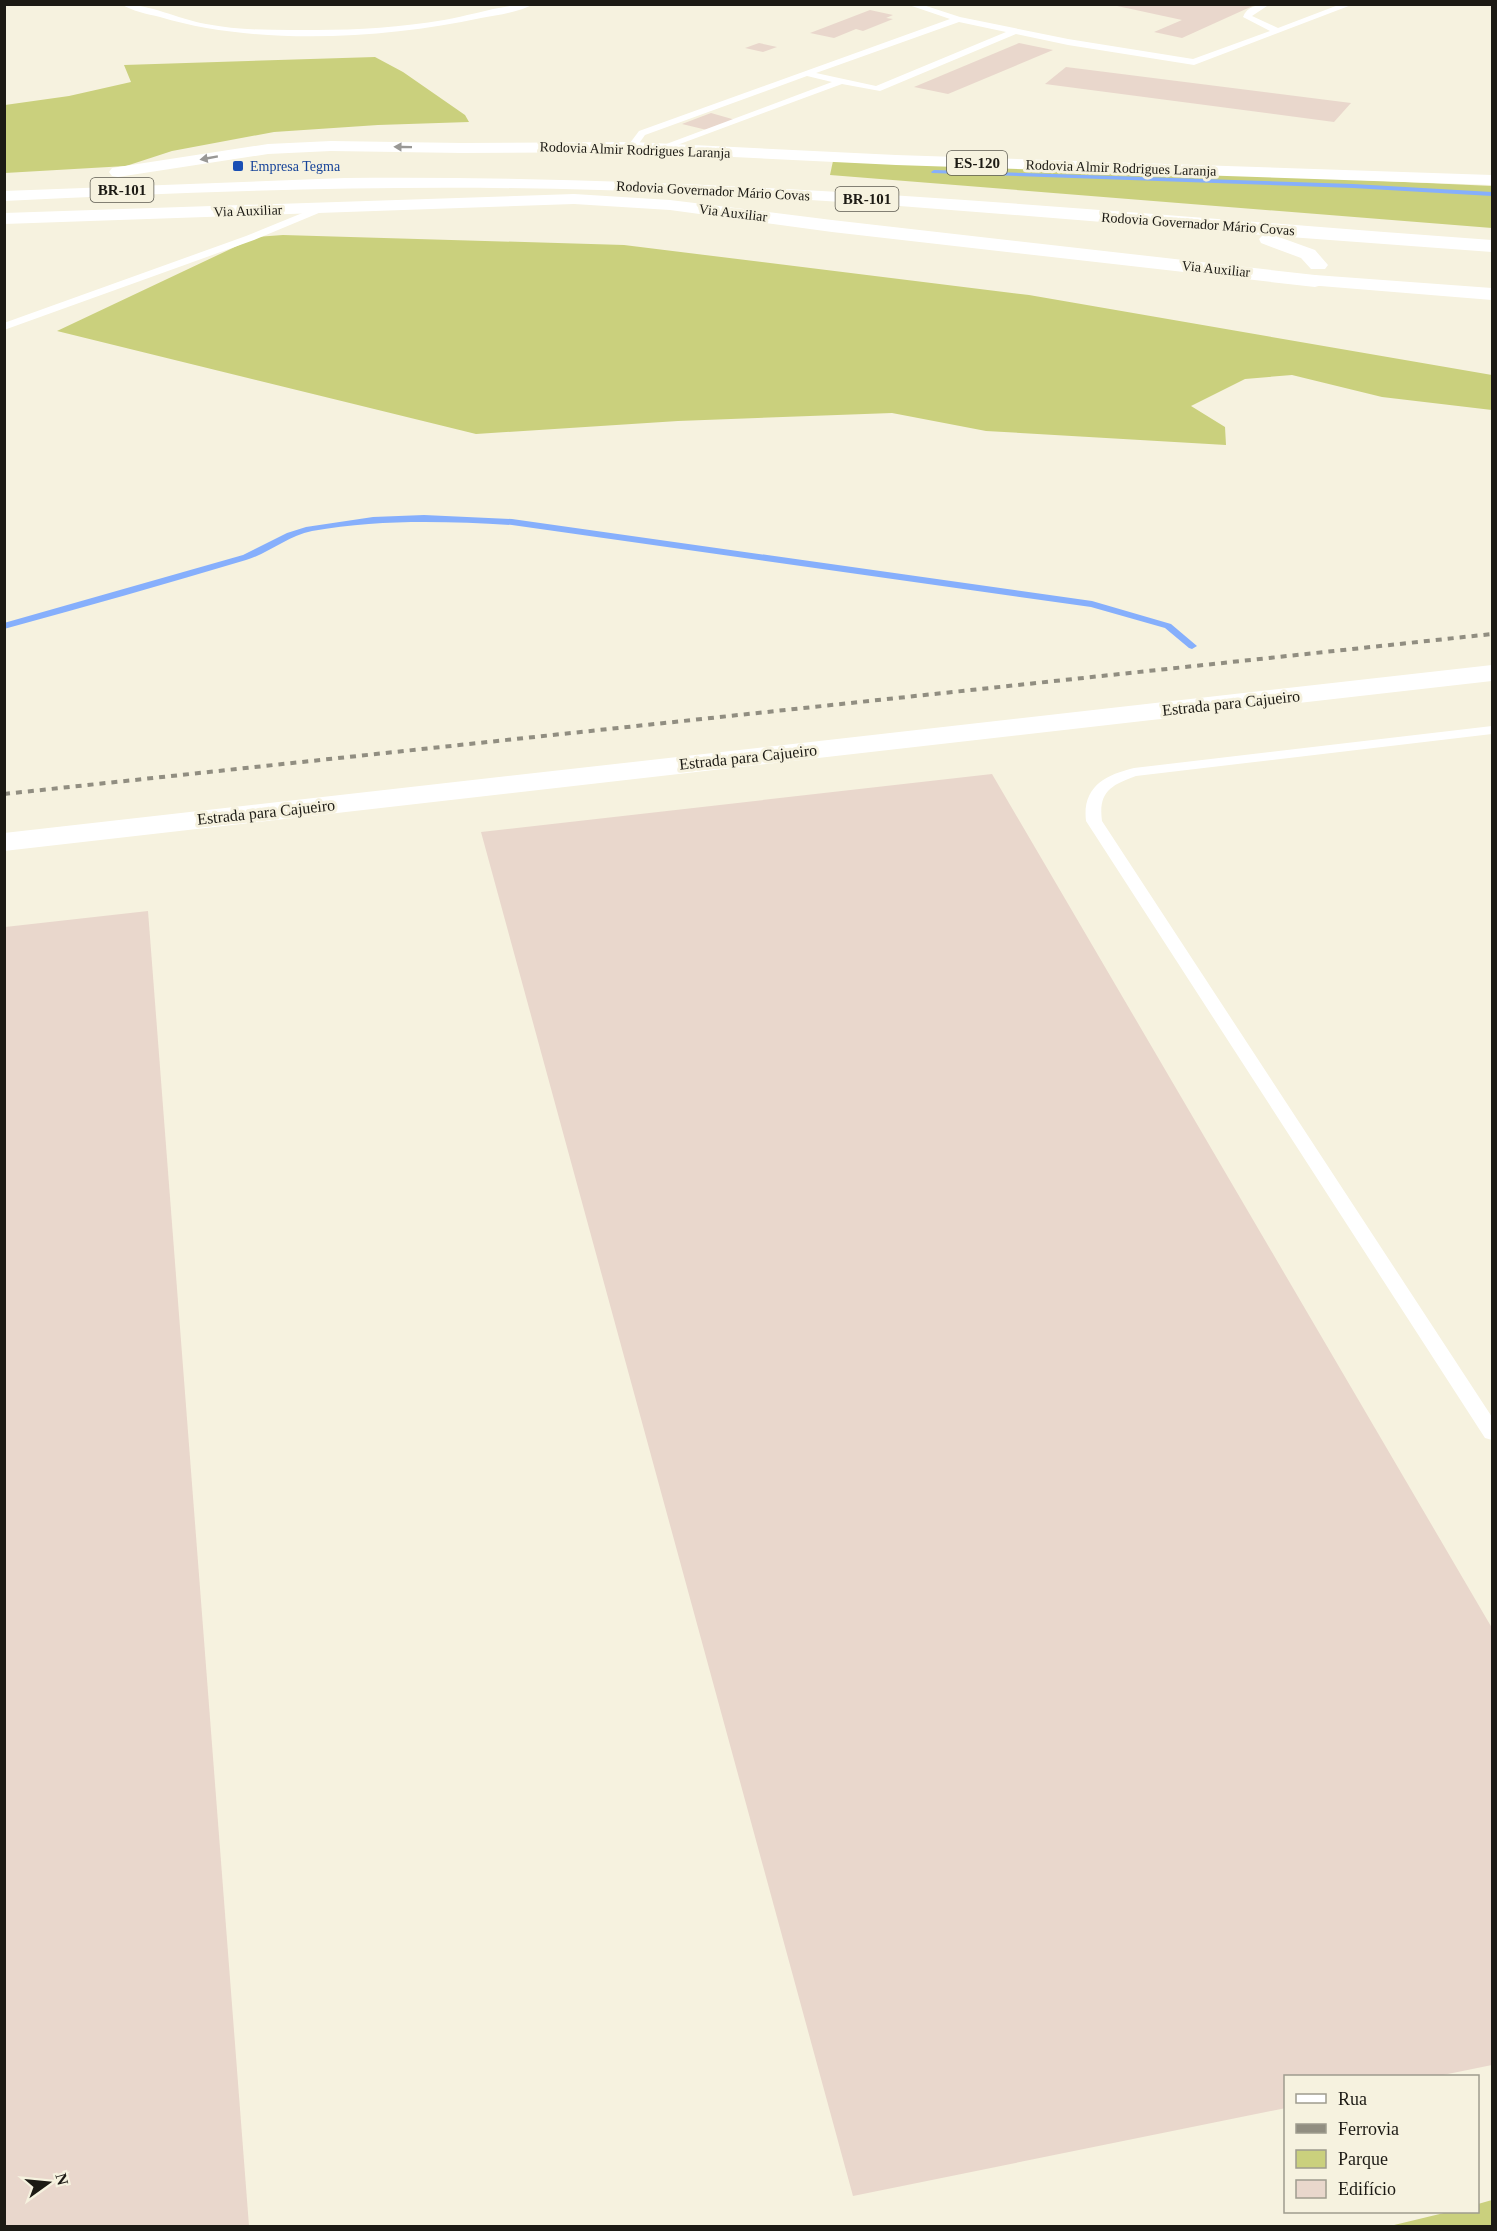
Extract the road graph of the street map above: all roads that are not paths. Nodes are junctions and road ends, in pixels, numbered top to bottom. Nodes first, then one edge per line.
1 (125, 4) edge
2 (530, 4) edge
3 (910, 4) edge
4 (1266, 4) edge
5 (1350, 4) edge
6 (958, 19) junction
7 (1015, 31) junction
8 (1278, 31) junction
9 (808, 74) junction
10 (842, 81) junction
11 (632, 147) junction
12 (462, 148) junction
13 (658, 149) junction
14 (445, 174) junction
15 (1492, 180) edge
16 (4, 184) edge
17 (4, 196) edge
18 (322, 208) junction
19 (1046, 213) junction
20 (4, 219) edge
21 (1492, 235) edge
22 (1492, 246) edge
23 (1492, 254) edge
24 (1364, 255) dead end
25 (1323, 269) junction
26 (1492, 294) edge
27 (4, 327) edge
28 (1492, 673) edge
29 (1492, 730) edge
30 (4, 842) edge
31 (1492, 1434) edge

1 - 2 lane
3 - 6 lane
4 - 8 lane
5 - 8 lane
6 - 7 lane
6 - 9 lane
7 - 8 lane
7 - 10 lane
9 - 10 lane
9 - 11 lane
10 - 13 lane
11 - 12 main road, Rodovia Almir Rodrigues Laranja / ES-120
11 - 13 main road, Rodovia Almir Rodrigues Laranja / ES-120
12 - 14 main road
12 -> 16 main road, Rodovia Almir Rodrigues Laranja
13 - 15 main road, Rodovia Almir Rodrigues Laranja / ES-120
14 - 16 main road, Rodovia Governador Mário Covas / BR-101
14 - 21 main road, Rodovia Governador Mário Covas / BR-101
17 - 19 main road, Rodovia Governador Mário Covas / BR-101
18 - 20 main road, Via Auxiliar
18 - 25 main road, Via Auxiliar
18 - 27 lane
19 - 22 main road, Rodovia Governador Mário Covas / BR-101
19 - 25 main road
23 - 24 main road
25 - 26 main road
28 - 30 main road, Estrada para Cajueiro
29 - 31 lane

